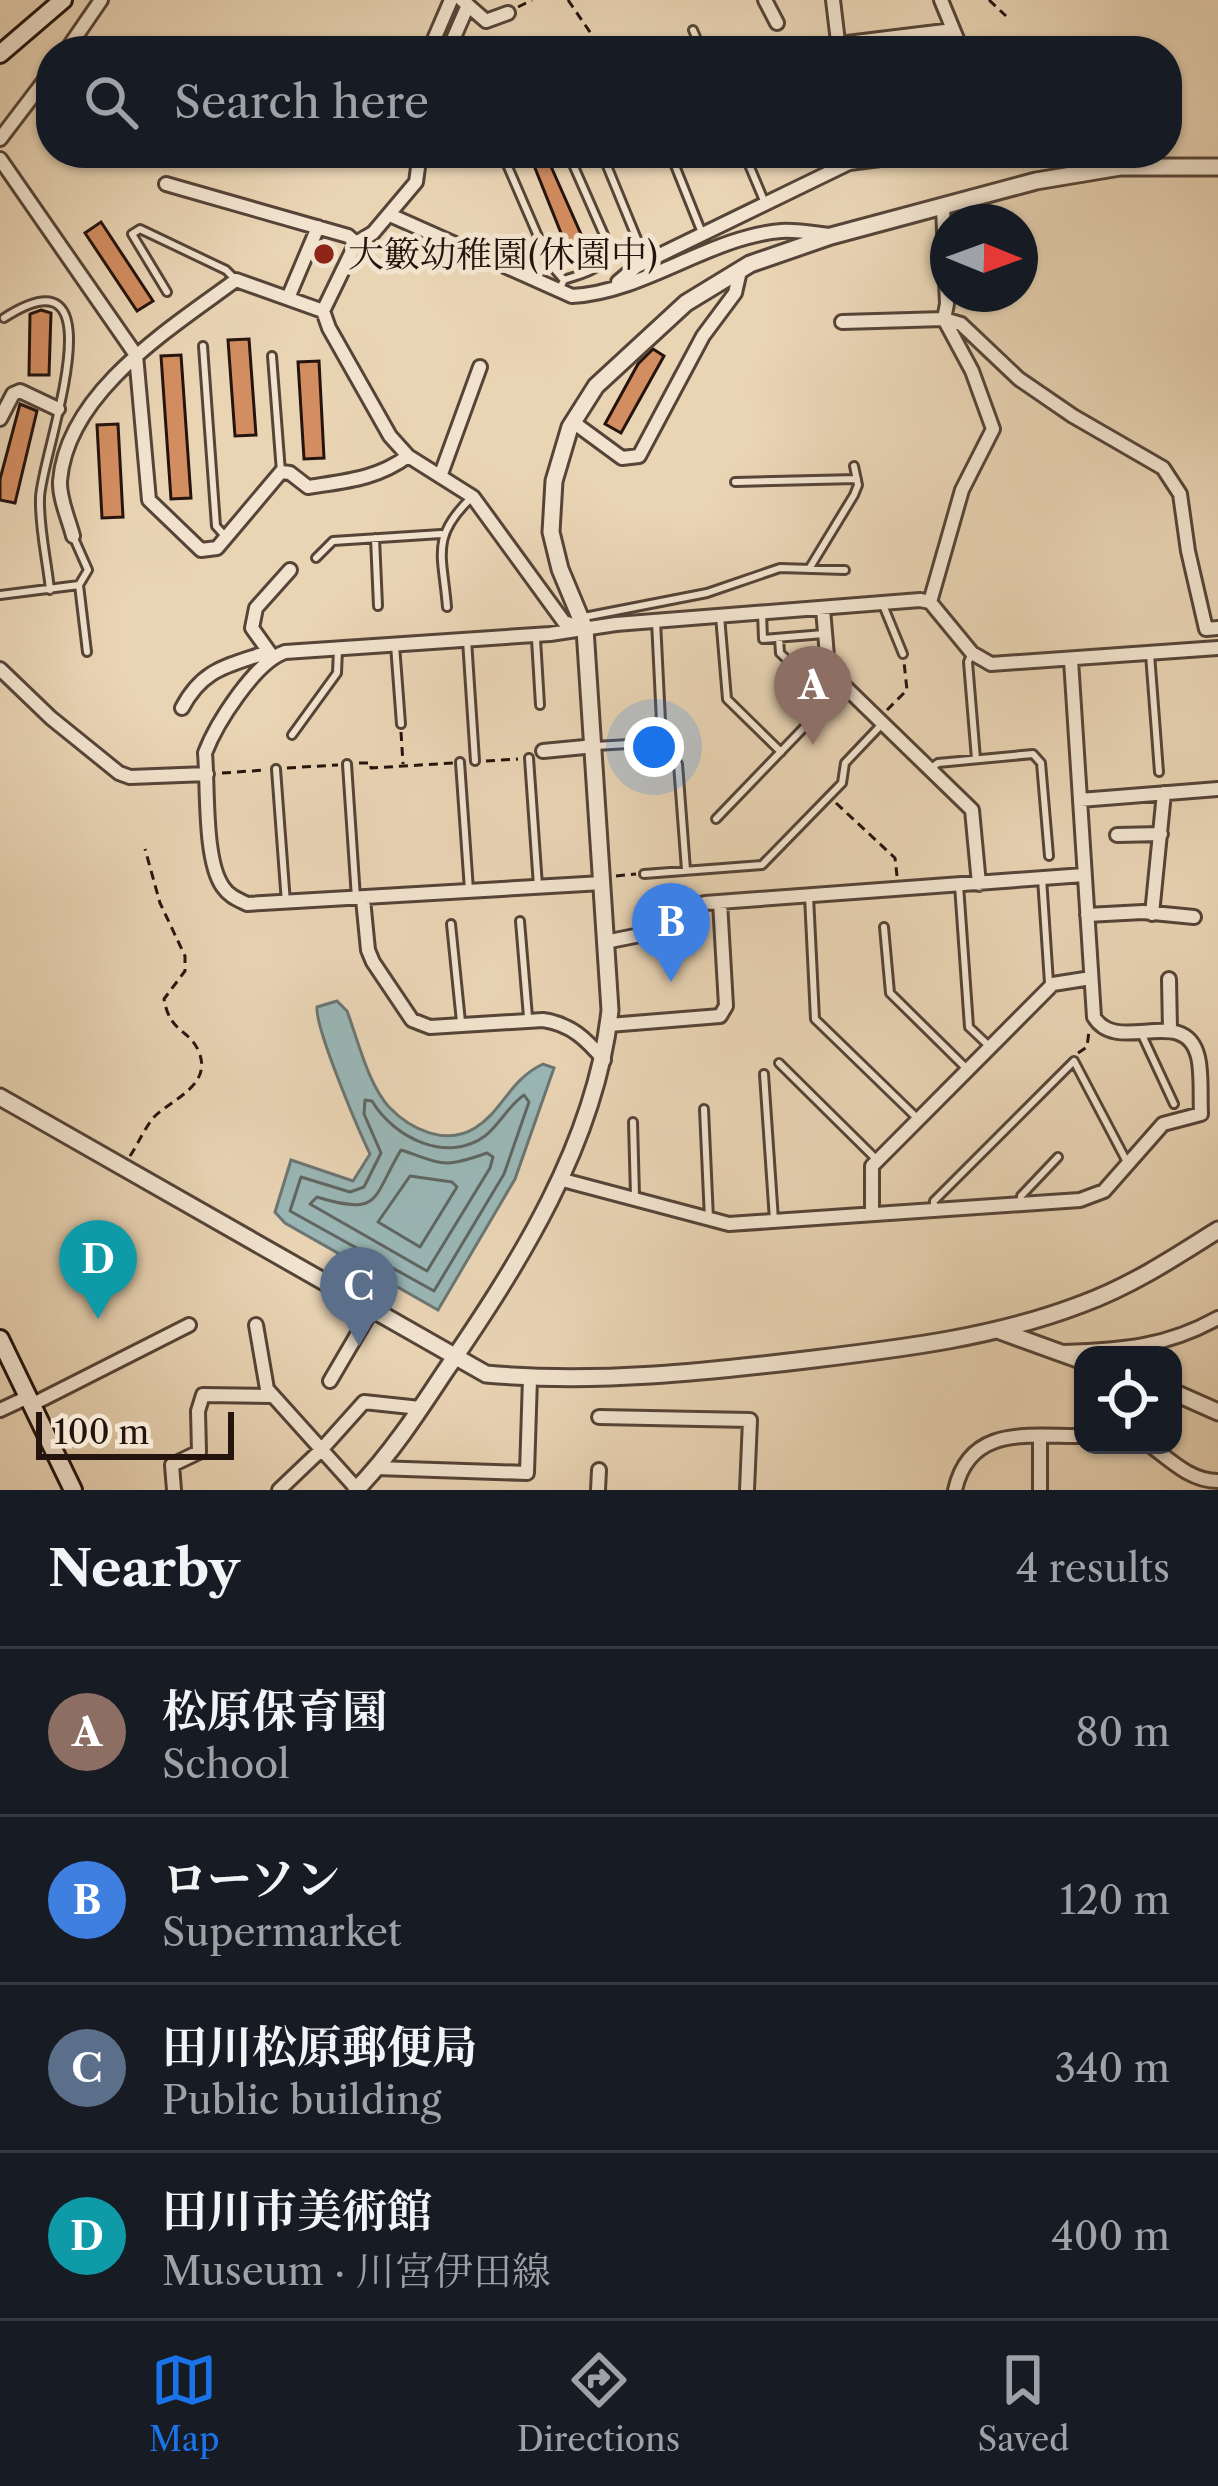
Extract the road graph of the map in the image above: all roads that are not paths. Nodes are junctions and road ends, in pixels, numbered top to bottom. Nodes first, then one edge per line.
1 (63, 0) edge
2 (101, 0) edge
3 (451, 0) edge
4 (765, 0) edge
5 (833, 0) edge
6 (941, 0) edge
7 (465, 3) edge
8 (508, 13) road end
9 (777, 23) dead end
10 (694, 30) dead end
11 (953, 30) junction
12 (76, 36) edge
13 (435, 36) edge
14 (453, 36) edge
15 (696, 36) edge
16 (838, 36) edge
17 (915, 36) edge
18 (956, 36) edge
19 (2, 49) edge
20 (36, 92) edge
21 (0, 139) edge
22 (0, 159) edge
23 (1182, 167) edge
24 (1218, 167) edge
25 (418, 168) edge
26 (508, 168) edge
27 (575, 168) edge
28 (608, 168) edge
29 (676, 168) edge
30 (750, 168) edge
31 (833, 168) edge
32 (1114, 168) edge
33 (166, 184) dead end
34 (765, 203) junction
35 (950, 204) edge
36 (930, 209) edge
37 (390, 215) junction
38 (318, 227) junction
39 (702, 234) junction
40 (831, 236) junction
41 (356, 243) junction
42 (646, 261) junction
43 (740, 271) junction
44 (236, 280) junction
45 (561, 285) junction
46 (613, 287) junction
47 (167, 292) dead end
48 (288, 298) junction
49 (323, 311) junction
50 (945, 312) edge
51 (4, 318) dead end
52 (944, 319) junction
53 (842, 322) dead end
54 (203, 346) dead end
55 (136, 355) junction
56 (272, 356) dead end
57 (480, 367) dead end
58 (58, 410) junction
59 (0, 419) edge
60 (573, 422) junction
61 (408, 456) junction
62 (854, 466) dead end
63 (281, 472) junction
64 (440, 474) junction
65 (857, 479) junction
66 (735, 482) dead end
67 (473, 497) junction
68 (441, 534) junction
69 (73, 536) joint
70 (226, 537) junction
71 (375, 538) junction
72 (316, 558) dead end
73 (809, 569) junction
74 (290, 570) dead end
75 (845, 570) dead end
76 (79, 585) junction
77 (50, 590) junction
78 (0, 595) edge
79 (930, 602) junction
80 (883, 604) junction
81 (378, 606) dead end
82 (447, 608) dead end
83 (823, 609) junction
84 (762, 614) junction
85 (720, 616) junction
86 (656, 621) junction
87 (583, 623) junction
88 (1218, 628) edge
89 (825, 634) junction
90 (536, 635) junction
91 (778, 638) junction
92 (467, 640) junction
93 (395, 645) junction
94 (338, 649) junction
95 (1218, 649) edge
96 (88, 652) dead end
97 (972, 653) junction
98 (270, 654) junction
99 (903, 654) road end
100 (1150, 654) junction
101 (1071, 660) junction
102 (0, 669) edge
103 (814, 685) dead end
104 (844, 686) junction
105 (540, 705) dead end
106 (182, 708) dead end
107 (880, 721) junction
108 (401, 724) road end
109 (292, 735) dead end
110 (662, 742) junction
111 (595, 746) junction
112 (543, 751) dead end
113 (781, 752) junction
114 (529, 758) road end
115 (976, 759) junction
116 (475, 761) road end
117 (460, 762) road end
118 (347, 764) road end
119 (276, 769) road end
120 (930, 769) junction
121 (1159, 772) dead end
122 (207, 774) junction
123 (1218, 788) edge
124 (1164, 793) junction
125 (1081, 800) junction
126 (716, 819) dead end
127 (1160, 834) junction
128 (1117, 836) dead end
129 (1049, 856) dead end
130 (686, 871) junction
131 (644, 874) road end
132 (1084, 875) junction
133 (1042, 878) junction
134 (602, 880) junction
135 (979, 884) junction
136 (959, 885) junction
137 (538, 888) junction
138 (470, 892) junction
139 (809, 896) junction
140 (360, 899) junction
141 (720, 902) junction
142 (286, 904) junction
143 (1087, 914) junction
144 (1152, 914) junction
145 (1194, 917) dead end
146 (520, 921) dead end
147 (451, 925) dead end
148 (884, 928) dead end
149 (605, 942) junction
150 (1091, 978) junction
151 (1169, 980) dead end
152 (1049, 988) junction
153 (528, 1021) junction
154 (609, 1024) junction
155 (462, 1025) junction
156 (1170, 1030) junction
157 (1142, 1032) junction
158 (990, 1048) junction
159 (604, 1061) junction
160 (778, 1063) dead end
161 (968, 1070) junction
162 (764, 1074) dead end
163 (0, 1097) edge
164 (1174, 1104) dead end
165 (704, 1108) dead end
166 (1218, 1109) edge
167 (1201, 1114) junction
168 (919, 1120) junction
169 (633, 1122) dead end
170 (1058, 1156) dead end
171 (878, 1161) junction
172 (1127, 1162) junction
173 (559, 1179) junction
174 (635, 1200) junction
175 (1022, 1204) junction
176 (933, 1210) junction
177 (872, 1214) junction
178 (709, 1219) junction
179 (774, 1220) junction
180 (1218, 1230) edge
181 (371, 1311) junction
182 (1218, 1318) edge
183 (188, 1325) dead end
184 (256, 1325) dead end
185 (1000, 1331) junction
186 (0, 1339) edge
187 (1058, 1352) junction
188 (1074, 1358) edge
189 (454, 1359) junction
190 (530, 1378) junction
191 (331, 1381) dead end
192 (272, 1396) junction
193 (1182, 1396) edge
194 (30, 1401) junction
195 (421, 1408) junction
196 (0, 1410) edge
197 (1218, 1412) edge
198 (599, 1417) dead end
199 (1074, 1436) edge
200 (1040, 1437) junction
201 (321, 1450) junction
202 (1162, 1454) edge
203 (376, 1468) junction
204 (598, 1470) dead end
205 (1218, 1481) edge
206 (73, 1490) edge
207 (174, 1490) edge
208 (279, 1490) edge
209 (356, 1490) edge
210 (598, 1490) edge
211 (747, 1490) edge
212 (955, 1490) edge
213 (1040, 1490) edge

1 - 19 main road
2 - 12 street
3 - 13 street
4 - 9 street
5 - 16 street
6 - 11 street
7 - 8 street
7 - 14 street
10 - 15 lane
11 - 17 street
11 - 18 street
20 - 21 street
22 - 55 street
23 - 24 street
25 - 37 street
26 - 45 lane
27 - 45 lane
28 - 42 lane
29 - 39 lane
30 - 34 lane
31 - 34 street
32 - 35 street
33 - 38 street
34 - 39 street
36 - 40 street
37 - 41 street
37 - 45 street
38 - 41 street
38 - 48 street
39 - 42 street
40 - 43 street
40 - 46 street
41 - 49 street
42 - 46 street
43 - 60 street
43 - 60 street
44 - 47 lane
44 - 48 street
44 - 55 street
45 - 46 street
48 - 49 street
49 - 61 street
50 - 52 street
51 - 58 lane
52 - 53 street
52 - 79 street
52 - 88 street
54 - 70 lane
55 - 69 street
55 - 70 street
56 - 63 lane
57 - 64 street
58 - 59 street
58 - 77 lane
60 - 87 street
61 - 63 street
61 - 64 street
62 - 65 lane
63 - 70 street
64 - 67 street
65 - 66 lane
65 - 73 lane
67 - 68 lane
67 - 87 street
68 - 71 lane
68 - 82 lane
69 - 76 lane
71 - 72 lane
71 - 81 lane
73 - 75 lane
73 - 87 lane
74 - 98 street
76 - 77 lane
76 - 96 lane
77 - 78 lane
79 - 80 street
79 - 97 street
80 - 83 street
80 - 99 lane
83 - 84 street
83 - 89 street
84 - 85 street
84 - 91 lane
85 - 86 street
85 - 113 lane
86 - 87 street
86 - 110 lane
87 - 90 street
87 - 111 street
89 - 91 lane
89 - 104 street
90 - 92 street
90 - 105 lane
91 - 103 lane
92 - 93 street
92 - 116 lane
93 - 94 street
93 - 108 lane
94 - 98 street
94 - 109 lane
95 - 100 street
97 - 101 street
97 - 115 lane
98 - 106 street
98 - 122 street
100 - 101 street
100 - 121 lane
101 - 125 street
102 - 122 street
104 - 107 street
104 - 113 lane
107 - 120 street
107 - 130 lane
110 - 111 lane
110 - 130 lane
111 - 112 street
111 - 134 street
113 - 126 lane
114 - 137 lane
115 - 120 lane
115 - 129 lane
117 - 138 lane
118 - 140 lane
119 - 142 lane
120 - 135 street
122 - 142 street
123 - 124 street
124 - 125 street
124 - 127 street
125 - 132 street
127 - 128 street
127 - 144 street
130 - 131 lane
132 - 133 street
132 - 143 street
133 - 135 street
133 - 152 lane
134 - 137 street
134 - 149 street
135 - 136 street
136 - 139 street
136 - 158 lane
137 - 138 street
138 - 140 street
139 - 141 street
139 - 168 lane
140 - 142 street
140 - 155 street
141 - 149 street
141 - 154 street
143 - 144 street
143 - 150 street
144 - 145 street
146 - 153 lane
147 - 155 lane
148 - 161 lane
149 - 154 street
150 - 152 street
150 - 157 street
151 - 156 street
152 - 158 street
153 - 155 street
153 - 159 street
154 - 159 street
156 - 157 street
156 - 167 street
157 - 164 lane
158 - 161 street
159 - 173 street
160 - 171 lane
161 - 168 street
162 - 179 lane
163 - 181 street
165 - 178 lane
166 - 167 street
167 - 172 street
168 - 171 street
169 - 174 lane
170 - 175 lane
171 - 177 street
172 - 175 street
172 - 176 lane
173 - 174 street
173 - 189 street
174 - 178 street
175 - 176 street
176 - 177 street
177 - 179 street
178 - 179 street
180 - 185 street
181 - 189 street
181 - 191 street
182 - 187 street
183 - 194 street
184 - 192 street
185 - 187 street
185 - 190 street
186 - 194 main road
187 - 188 street
189 - 190 street
189 - 195 street
190 - 203 street
192 - 201 street
192 - 207 street
193 - 197 street
194 - 196 street
194 - 206 main road
195 - 201 street
195 - 203 street
198 - 211 street
199 - 200 street
200 - 212 street
200 - 213 street
201 - 208 street
201 - 209 street
202 - 205 street
203 - 209 street
204 - 210 street

